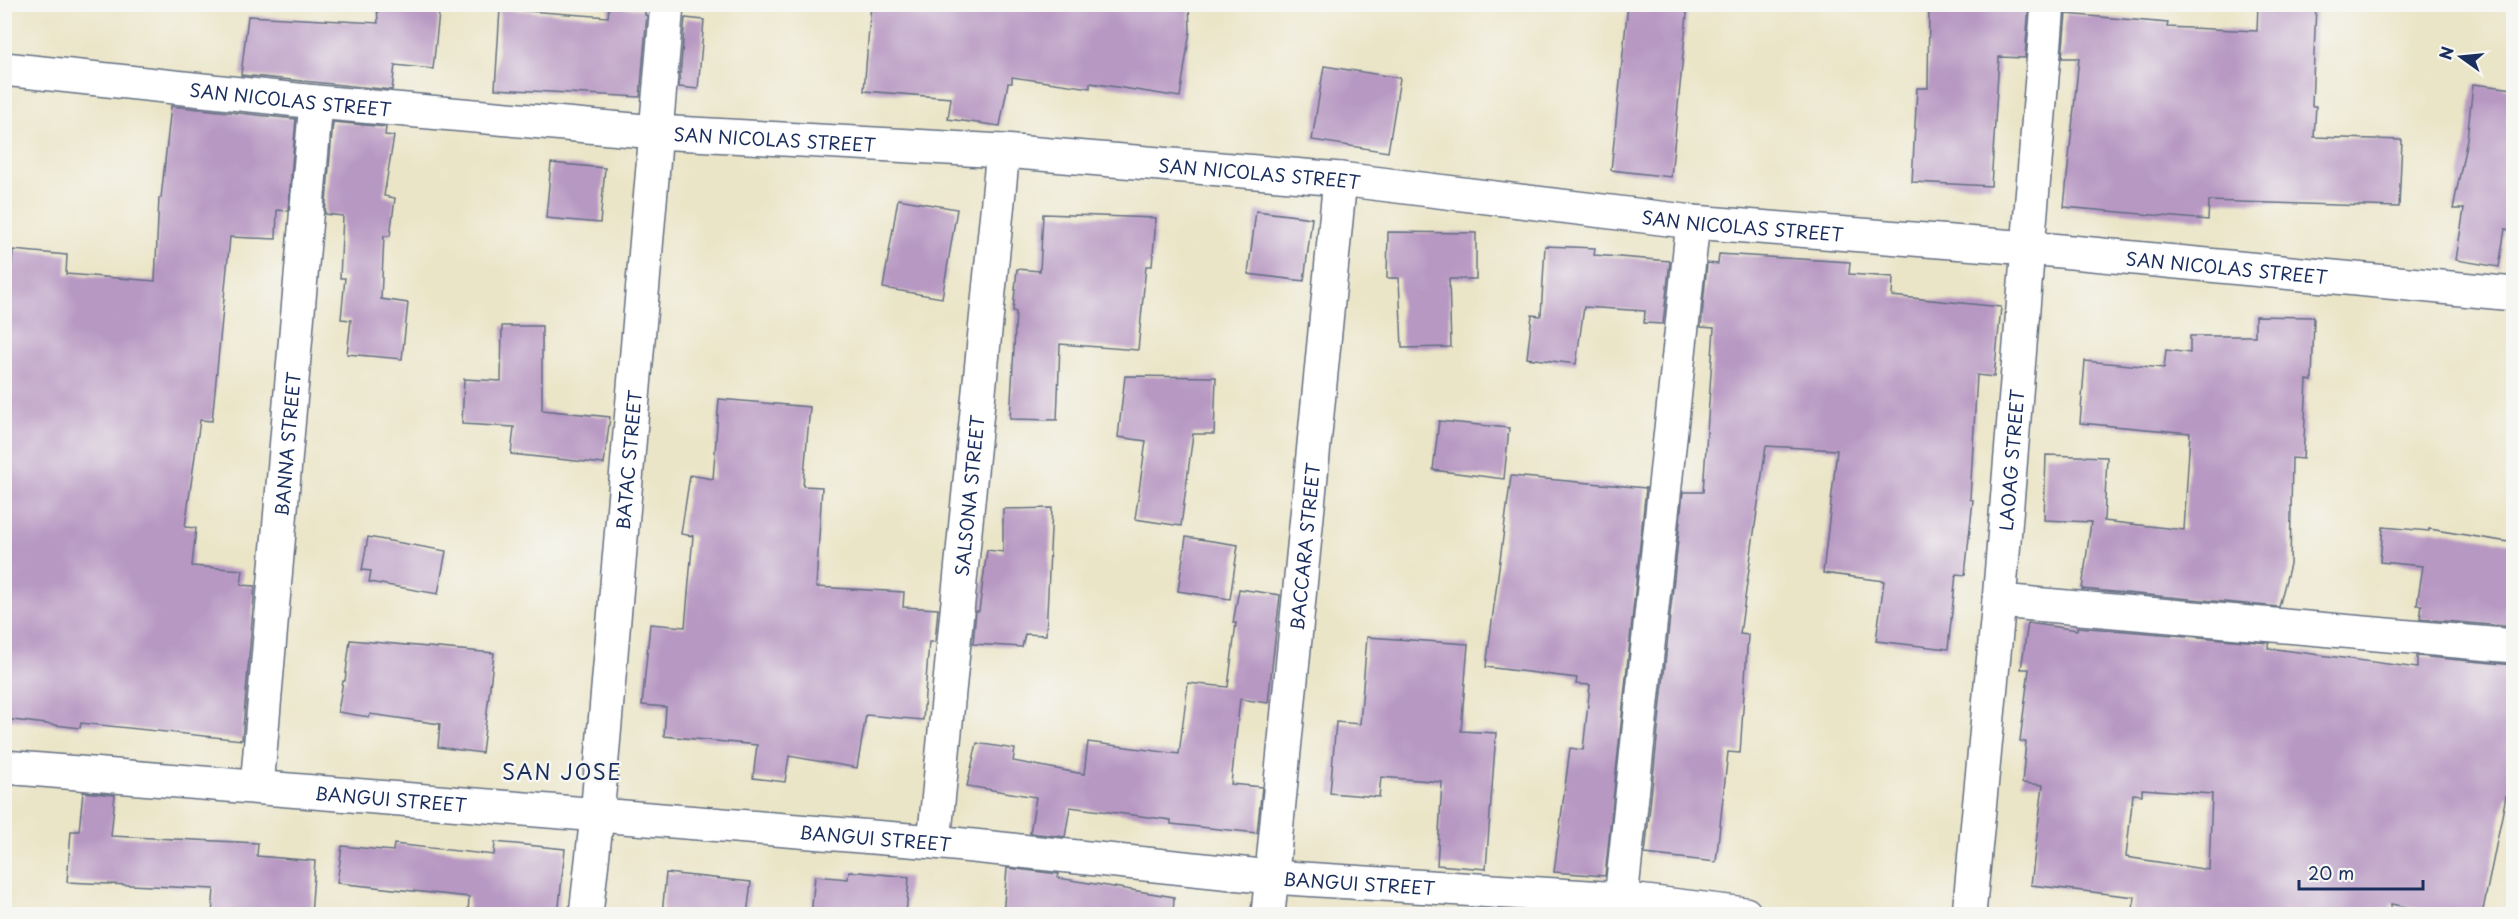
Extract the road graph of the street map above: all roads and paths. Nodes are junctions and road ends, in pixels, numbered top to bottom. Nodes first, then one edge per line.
1 (667, 4) edge
2 (2048, 4) edge
3 (4, 69) edge
4 (315, 102) junction
5 (656, 132) junction
6 (1003, 151) junction
7 (1340, 179) junction
8 (1693, 222) junction
9 (2029, 248) junction
10 (2514, 294) edge
11 (1999, 601) junction
12 (2514, 646) edge
13 (4, 767) edge
14 (258, 787) junction
15 (597, 816) junction
16 (934, 842) junction
17 (1271, 877) junction
18 (1621, 899) junction
19 (586, 915) edge
20 (1268, 915) edge
21 (1745, 915) edge
22 (1969, 915) edge

1 - 5 street, BATAC STREET
2 - 9 street, LAOAG STREET
3 - 4 street, SAN NICOLAS STREET
4 - 5 street, SAN NICOLAS STREET
4 - 14 street, BANNA STREET
5 - 6 street, SAN NICOLAS STREET
5 - 15 street, BATAC STREET
6 - 7 street, SAN NICOLAS STREET
6 - 16 street, SALSONA STREET
7 - 8 street, SAN NICOLAS STREET
7 - 17 street, BACCARA STREET
8 - 9 street, SAN NICOLAS STREET
8 - 18 street
9 - 10 street, SAN NICOLAS STREET
9 - 11 street, LAOAG STREET
11 - 12 street
11 - 22 street, LAOAG STREET
13 - 14 street, BANGUI STREET
14 - 15 street, BANGUI STREET
15 - 16 street, BANGUI STREET
15 - 19 street, BATAC STREET
16 - 17 street, BANGUI STREET
17 - 18 street, BANGUI STREET
17 - 20 street, BACCARA STREET
18 - 21 street, BANGUI STREET

